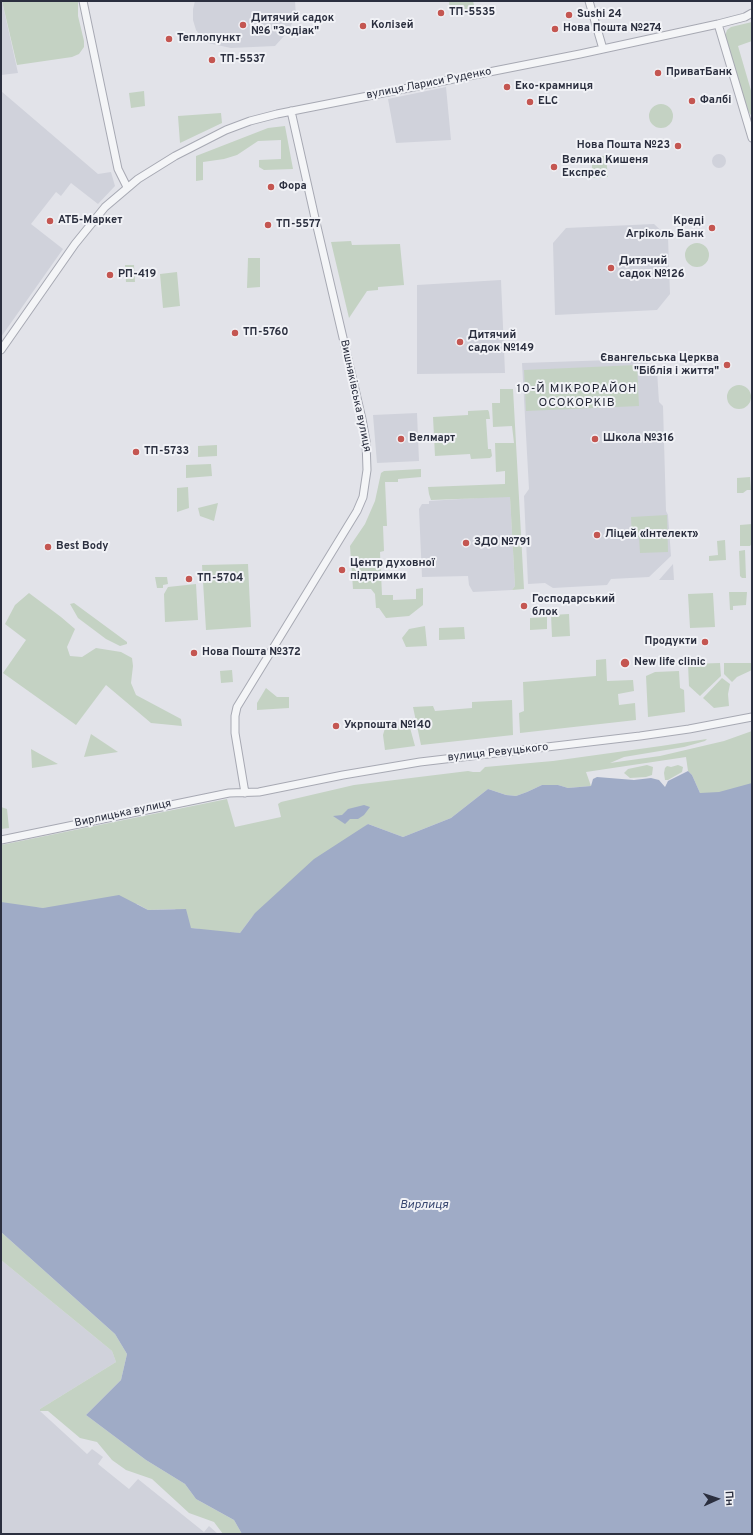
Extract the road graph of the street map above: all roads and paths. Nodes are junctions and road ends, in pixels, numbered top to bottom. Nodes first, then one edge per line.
1 (84, 1) edge
2 (589, 1) edge
3 (752, 13) edge
4 (748, 18) edge
5 (718, 24) junction
6 (603, 49) junction
7 (291, 111) junction
8 (752, 138) edge
9 (118, 170) junction
10 (136, 180) junction
11 (127, 187) junction
12 (1, 350) edge
13 (752, 717) edge
14 (245, 793) junction
15 (1, 840) edge

1 - 9 street
2 - 6 street
3 - 4 street, вулиця Лариси Руденко
4 - 5 street, вулиця Лариси Руденко
5 - 6 street, вулиця Лариси Руденко
5 - 8 street
6 - 7 street, вулиця Лариси Руденко
7 - 10 street, вулиця Лариси Руденко
7 - 14 street, Вишняківська вулиця
9 - 10 street
9 - 11 street
10 - 11 street, вулиця Лариси Руденко
11 - 12 street, вулиця Лариси Руденко
13 - 14 street, вулиця Ревуцького
14 - 15 street, Вирлицька вулиця

